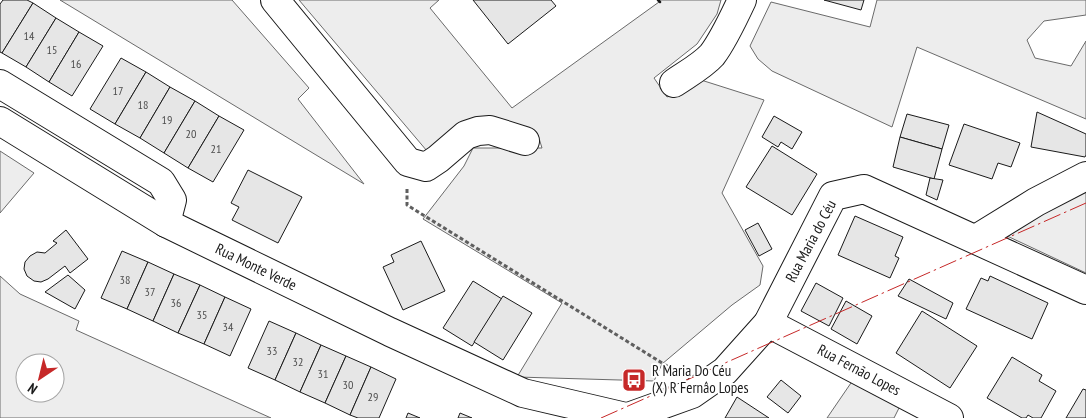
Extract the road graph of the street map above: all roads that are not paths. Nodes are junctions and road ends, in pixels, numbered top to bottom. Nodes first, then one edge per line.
1 (275, 0) edge
2 (742, 0) edge
3 (674, 83) dead end
4 (0, 84) edge
5 (0, 121) edge
6 (525, 141) dead end
7 (1086, 176) edge
8 (166, 223) junction
9 (976, 239) junction
10 (1086, 290) edge
11 (768, 323) junction
12 (526, 405) edge
13 (629, 417) edge
14 (949, 418) edge

1 - 6 street
2 - 3 street
4 - 8 street
5 - 8 street, Rua Monte Verde
7 - 9 street
8 - 12 street, Rua Monte Verde
9 - 10 street, Rua Maria do Céu
9 - 11 street, Rua Maria do Céu
11 - 13 street, Rua Maria do Céu
11 - 14 street, Rua Fernão Lopes
12 - 13 street, Rua Monte Verde

